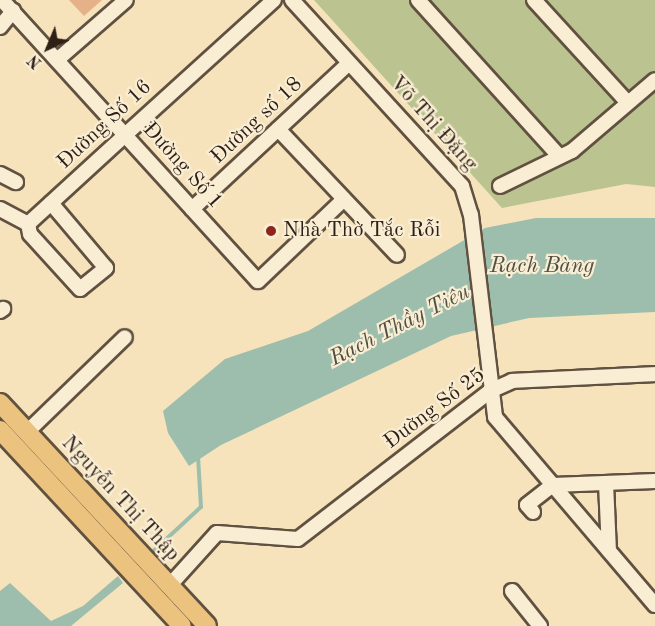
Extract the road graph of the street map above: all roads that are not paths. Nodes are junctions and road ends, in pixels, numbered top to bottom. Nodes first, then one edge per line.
1 (2, 0) edge
2 (126, 0) edge
3 (274, 0) edge
4 (292, 0) edge
5 (418, 0) edge
6 (534, 0) edge
7 (13, 11) junction
8 (0, 27) edge
9 (57, 60) junction
10 (349, 63) junction
11 (655, 80) edge
12 (628, 103) junction
13 (278, 129) junction
14 (125, 135) junction
15 (559, 156) junction
16 (0, 174) edge
17 (16, 182) dead end
18 (500, 186) dead end
19 (343, 200) junction
20 (51, 203) junction
21 (0, 209) edge
22 (192, 209) junction
23 (28, 224) junction
24 (397, 255) dead end
25 (125, 337) dead end
26 (655, 374) edge
27 (490, 390) junction
28 (0, 403) edge
29 (0, 430) edge
30 (27, 432) junction
31 (655, 481) edge
32 (606, 483) junction
33 (553, 485) junction
34 (533, 512) dead end
35 (609, 551) junction
36 (126, 552) junction
37 (157, 581) junction
38 (655, 587) edge
39 (640, 588) junction
40 (512, 591) dead end
41 (655, 605) edge
42 (535, 624) edge
43 (182, 626) edge
44 (207, 626) edge

1 - 7 street, Đường Số 1
2 - 9 street
3 - 14 street, Đường Số 16
4 - 10 street, Võ Thị Đặng
5 - 15 street
6 - 12 street
7 - 8 street
7 - 9 street, Đường Số 1
9 - 14 street, Đường Số 1
10 - 13 street, Đường số 18
10 - 27 street, Võ Thị Đặng
11 - 12 street
12 - 15 street
13 - 19 street
13 - 22 street, Đường số 18
14 - 20 street, Đường Số 16
14 - 22 street, Đường Số 1
15 - 18 street
16 - 17 street
19 - 22 street, Đường Số 1
19 - 24 street
20 - 23 street, Đường Số 16
20 - 23 street
21 - 23 street
25 - 30 street
26 - 27 street, Đường Số 25
27 - 33 street, Võ Thị Đặng
27 - 37 street, Đường Số 25
28 - 30 main road, Nguyễn Thị Thập
29 - 36 main road, Nguyễn Thị Thập
30 - 36 main road, Nguyễn Thị Thập
31 - 32 street
32 - 33 street
32 - 35 street
33 - 34 street
33 - 35 street, Võ Thị Đặng
35 - 39 street, Võ Thị Đặng
36 - 37 main road, Nguyễn Thị Thập
37 - 43 main road, Nguyễn Thị Thập
37 - 44 main road, Nguyễn Thị Thập
38 - 39 street
39 - 41 street, Võ Thị Đặng
40 - 42 street

